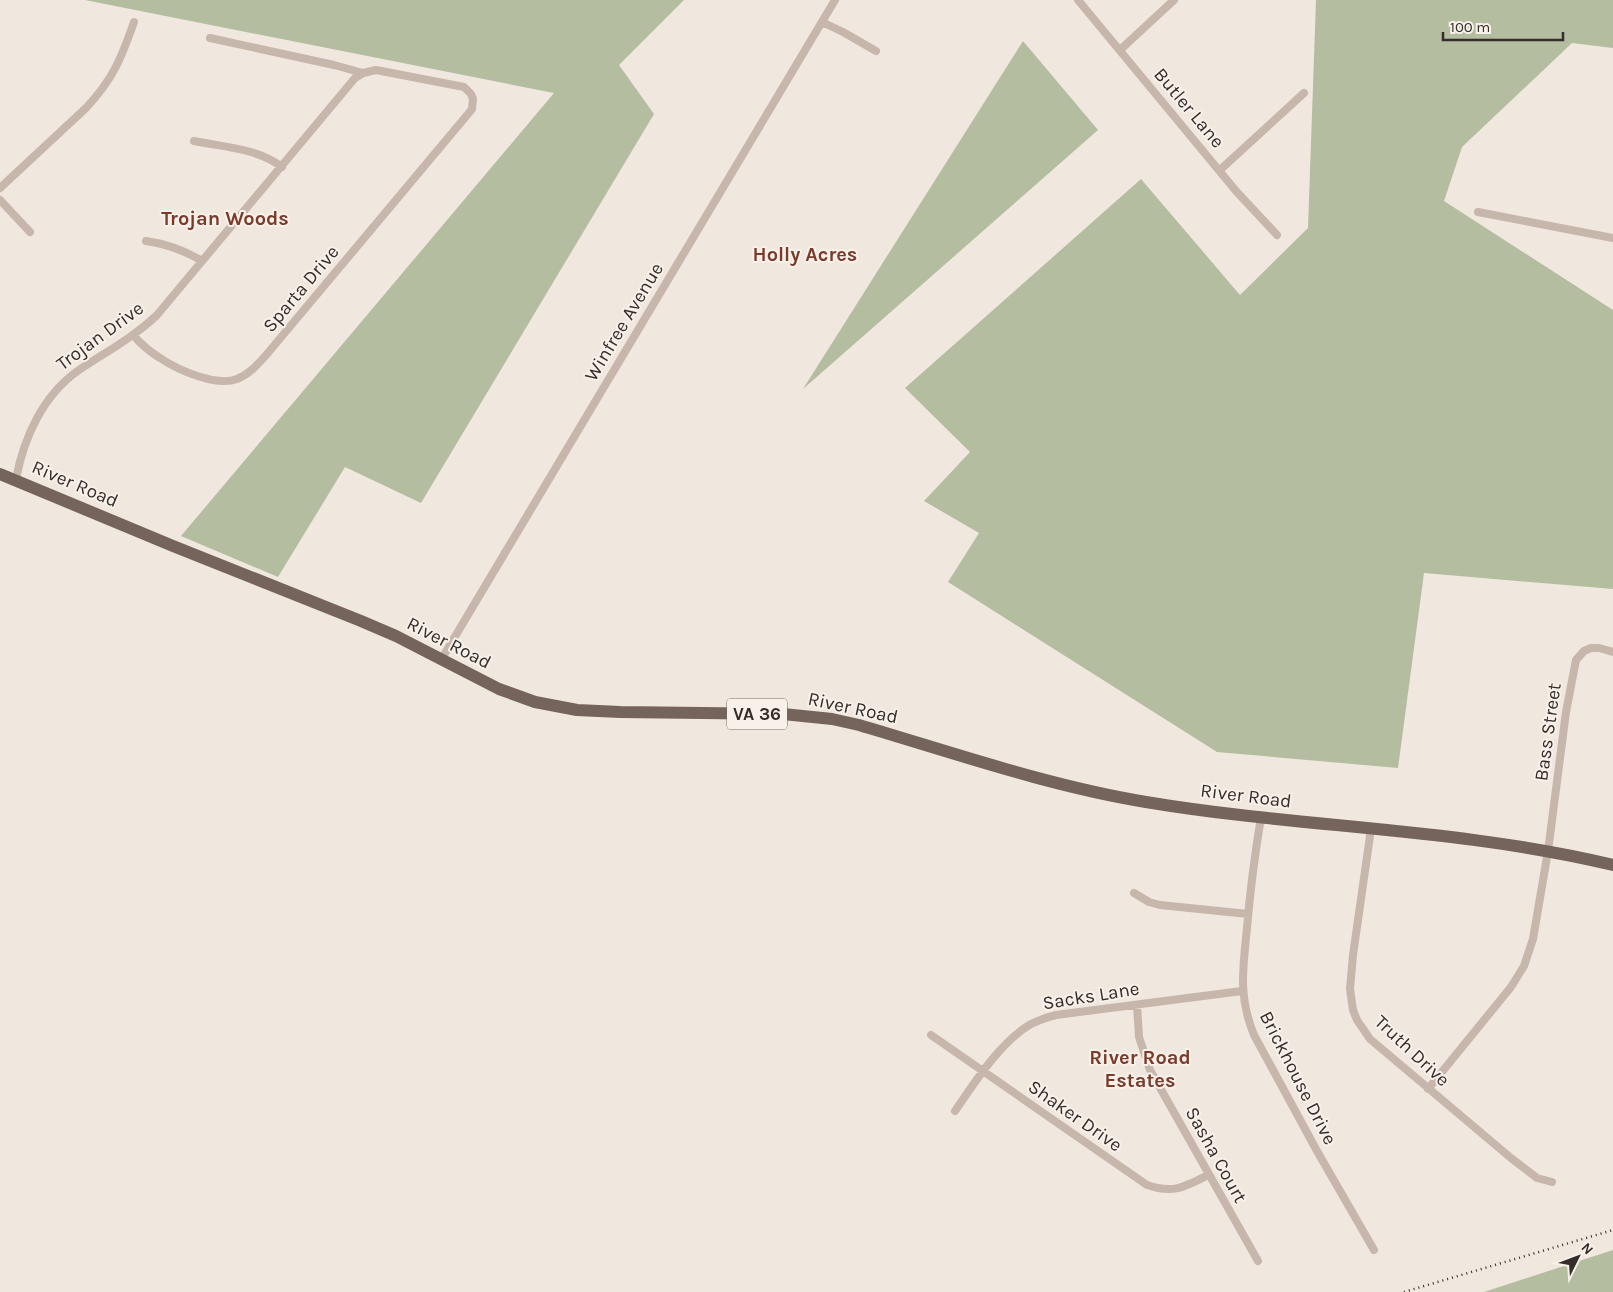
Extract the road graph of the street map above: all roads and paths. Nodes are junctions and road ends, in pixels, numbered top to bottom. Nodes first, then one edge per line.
1 (835, 0) edge
2 (1078, 0) edge
3 (1174, 0) edge
4 (134, 22) dead end
5 (822, 22) junction
6 (210, 38) dead end
7 (876, 50) dead end
8 (1120, 50) junction
9 (363, 73) junction
10 (1304, 93) dead end
11 (194, 140) dead end
12 (282, 167) junction
13 (1220, 170) junction
14 (0, 188) edge
15 (0, 200) edge
16 (1478, 212) dead end
17 (30, 232) dead end
18 (1277, 235) dead end
19 (1613, 238) edge
20 (146, 241) dead end
21 (202, 261) junction
22 (133, 335) junction
23 (0, 474) edge
24 (16, 479) junction
25 (1613, 652) edge
26 (441, 660) junction
27 (1261, 817) junction
28 (1371, 829) junction
29 (1548, 851) junction
30 (1613, 865) edge
31 (1134, 893) dead end
32 (1248, 914) junction
33 (1242, 991) junction
34 (1137, 1005) junction
35 (932, 1035) dead end
36 (982, 1072) junction
37 (1428, 1089) junction
38 (955, 1110) dead end
39 (1208, 1175) junction
40 (1552, 1182) dead end
41 (1374, 1250) dead end
42 (1258, 1261) dead end

1 - 5 street, Winfree Avenue
2 - 8 street, Butler Lane
3 - 8 street
4 - 14 street
5 - 7 street
5 - 26 street, Winfree Avenue
6 - 9 street
8 - 13 street, Butler Lane
9 - 12 street, Trojan Drive
9 - 22 street, Sparta Drive
10 - 13 street
11 - 12 street
12 - 21 street, Trojan Drive
13 - 18 street, Butler Lane
15 - 17 street
16 - 19 street
20 - 21 street
21 - 22 street, Trojan Drive
22 - 24 street, Trojan Drive
23 - 24 main road, River Road / VA 36
24 - 26 main road, River Road / VA 36
25 - 29 street, Bass Street
26 - 27 main road, River Road / VA 36
27 - 28 main road, River Road / VA 36
27 - 32 street, Brickhouse Drive
28 - 29 main road, River Road / VA 36
28 - 37 street, Truth Drive
29 - 30 main road, River Road / VA 36
29 - 37 street, Bass Street
31 - 32 street
32 - 33 street, Brickhouse Drive
33 - 34 street, Sacks Lane
33 - 41 street, Brickhouse Drive
34 - 36 street, Sacks Lane
34 - 39 street, Sasha Court
35 - 36 street, Shaker Drive
36 - 38 street, Sacks Lane
36 - 39 street, Shaker Drive
37 - 40 street, Truth Drive
39 - 42 street, Sasha Court

